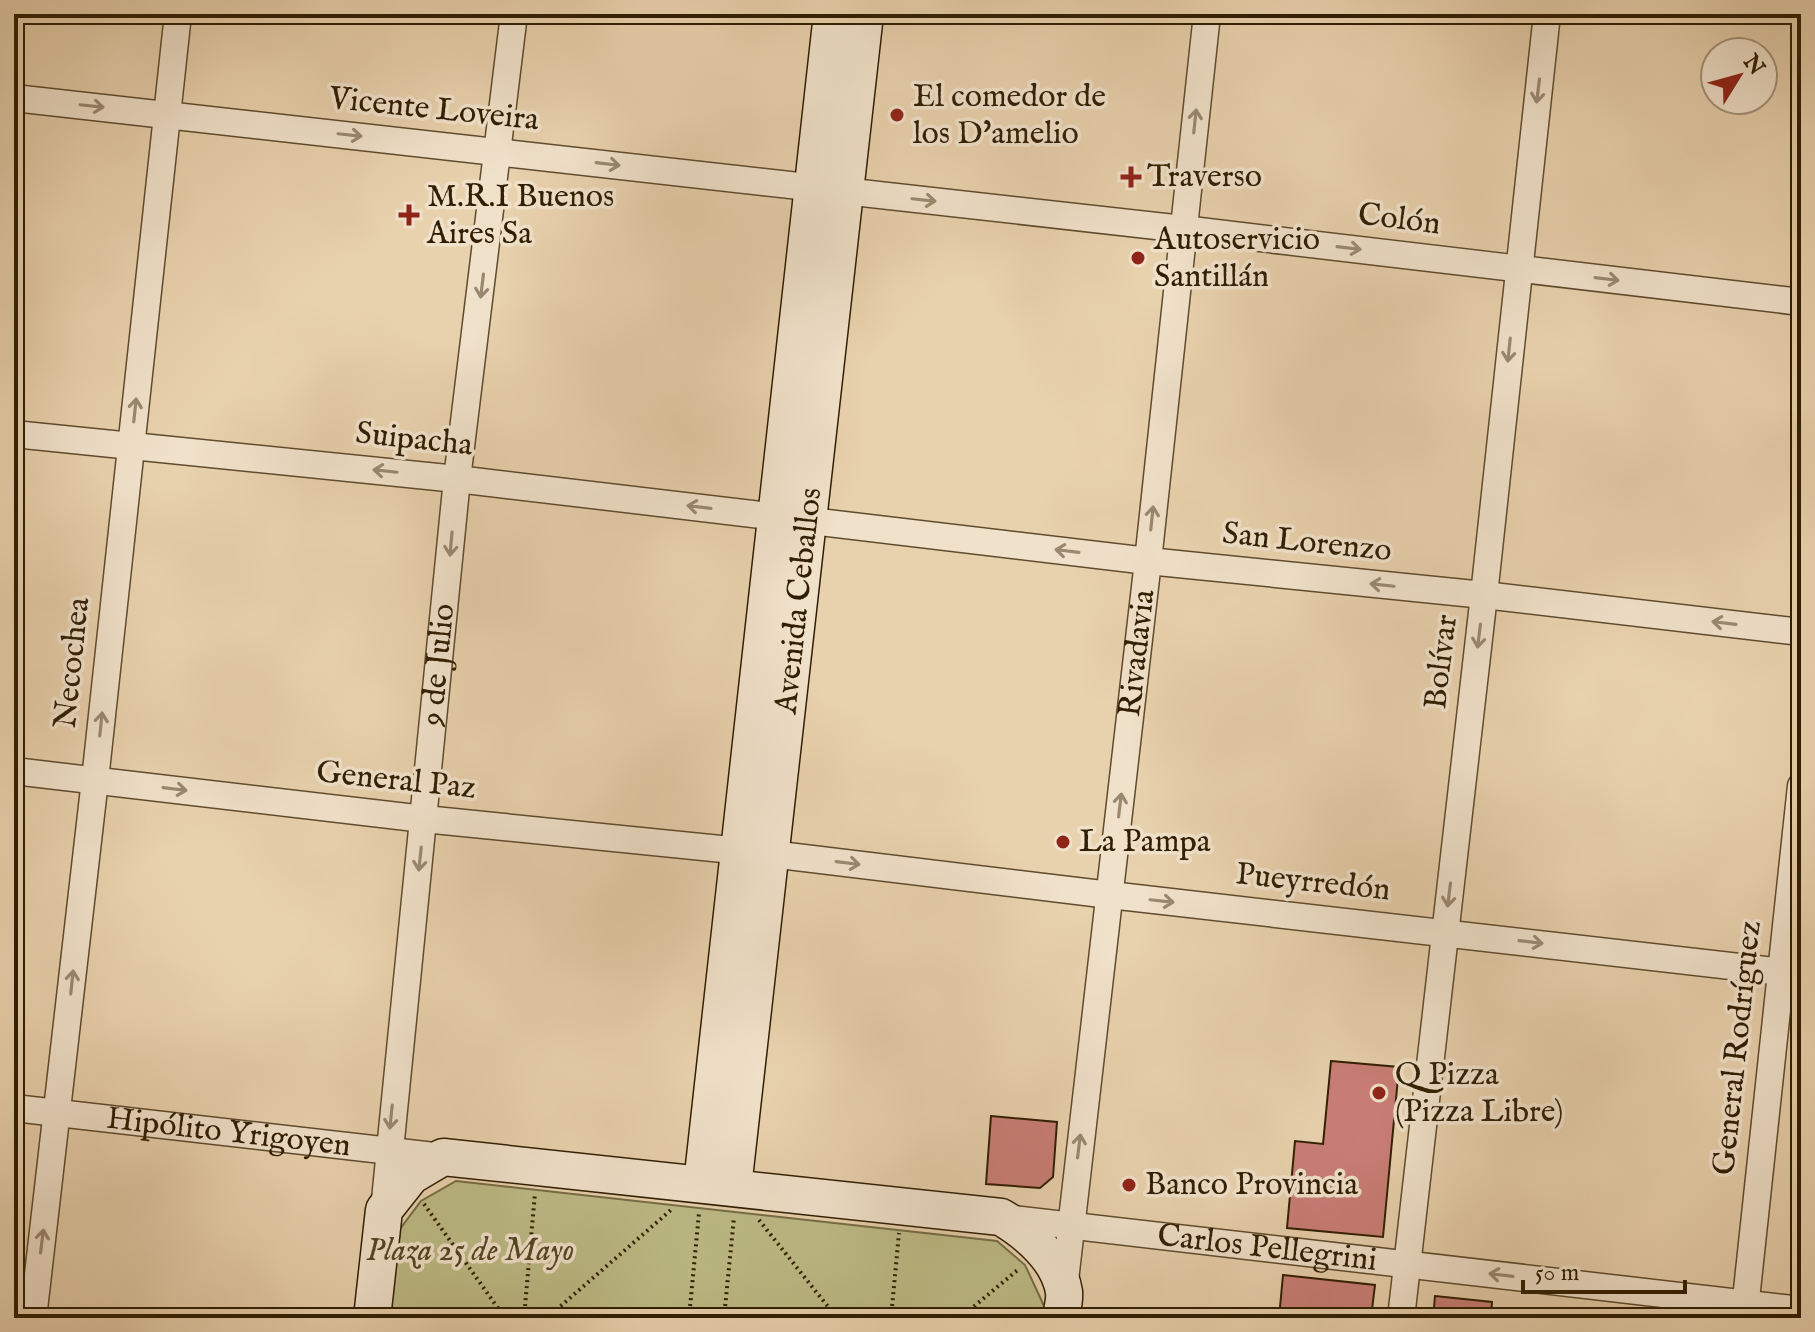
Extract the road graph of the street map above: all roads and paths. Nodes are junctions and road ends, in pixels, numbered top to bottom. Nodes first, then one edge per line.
1 (178, 14) edge
2 (514, 14) edge
3 (832, 14) edge
4 (865, 14) edge
5 (1207, 14) edge
6 (1547, 14) edge
7 (14, 98) edge
8 (166, 114) junction
9 (499, 152) junction
10 (830, 190) junction
11 (1183, 229) junction
12 (1518, 269) junction
13 (1801, 302) edge
14 (14, 434) edge
15 (131, 445) junction
16 (457, 479) junction
17 (792, 517) junction
18 (1148, 561) junction
19 (1484, 595) junction
20 (1801, 632) edge
21 (14, 771) edge
22 (95, 780) junction
23 (1801, 786) edge
24 (424, 819) junction
25 (755, 852) junction
26 (1110, 895) junction
27 (1445, 931) junction
28 (1790, 972) edge
29 (14, 1108) edge
30 (57, 1113) junction
31 (388, 1150) junction
32 (443, 1157) junction
33 (535, 1193) dead end
34 (432, 1198) dead end
35 (424, 1204) junction
36 (657, 1206) dead end
37 (717, 1206) junction
38 (399, 1212) junction
39 (1001, 1217) junction
40 (774, 1219) dead end
41 (1070, 1224) junction
42 (899, 1233) dead end
43 (1012, 1259) dead end
44 (1407, 1263) junction
45 (1021, 1268) junction
46 (1028, 1278) dead end
47 (1062, 1305) edge
48 (1801, 1310) edge
49 (1745, 1311) edge
50 (33, 1318) edge
51 (372, 1318) edge
52 (505, 1318) edge
53 (524, 1318) edge
54 (547, 1318) edge
55 (689, 1318) edge
56 (724, 1318) edge
57 (837, 1318) edge
58 (891, 1318) edge
59 (960, 1318) edge
60 (1401, 1318) edge

1 - 8 street, Necochea
2 - 9 street, 9 de Julio
3 - 10 main road, Avenida Ceballos
4 - 10 main road, Avenida Ceballos
11 -> 5 street, Rivadavia
6 -> 12 street, Bolívar
7 -> 8 street, Vicente Loveira
8 -> 9 street, Vicente Loveira
15 -> 8 street, Necochea
9 -> 10 street, Vicente Loveira
9 -> 16 street, 9 de Julio
10 -> 11 street, Colón
10 - 17 main road, Avenida Ceballos
11 -> 12 street, Colón
18 -> 11 street, Rivadavia
12 -> 13 street, Colón
12 -> 19 street, Bolívar
14 - 15 street, Suipacha
16 -> 15 street, Suipacha
22 -> 15 street, Necochea
17 -> 16 street, Suipacha
16 -> 24 street, 9 de Julio
18 -> 17 street, San Lorenzo
17 - 25 main road, Avenida Ceballos
19 -> 18 street, San Lorenzo
26 -> 18 street, Rivadavia
20 -> 19 street, San Lorenzo
19 -> 27 street, Bolívar
21 - 22 street, General Paz
22 -> 24 street, General Paz
30 -> 22 street, Necochea
23 - 28 street, General Rodríguez
24 - 25 street, General Paz
24 -> 31 street, 9 de Julio
25 -> 26 street, Pueyrredón
25 - 37 main road, Avenida Ceballos
26 -> 27 street, Pueyrredón
41 -> 26 street, Rivadavia
27 -> 28 street, Pueyrredón
27 - 44 street, Bolívar
28 - 49 street, General Rodríguez
29 - 30 street, Hipólito Yrigoyen
30 - 31 street, Hipólito Yrigoyen
50 -> 30 street, Necochea
31 - 32 street, Hipólito Yrigoyen
31 - 38 street, 9 de Julio
32 - 37 main road, Hipólito Yrigoyen
32 - 38 main road
33 - 53 path
34 - 35 path
35 - 38 path
35 - 52 path
36 - 54 path
37 - 39 main road, Carlos Pellegrini
37 - 55 path
37 - 56 path
38 - 51 main road, 9 de Julio
39 - 41 street, Carlos Pellegrini
39 - 47 main road, Rivadavia
40 - 57 path
41 - 44 street, Carlos Pellegrini
41 - 47 street, Rivadavia
42 - 58 path
43 - 45 path
49 -> 44 street, Carlos Pellegrini
44 - 60 street, Bolívar
45 - 46 path
45 - 59 path
48 - 49 street, Carlos Pellegrini

